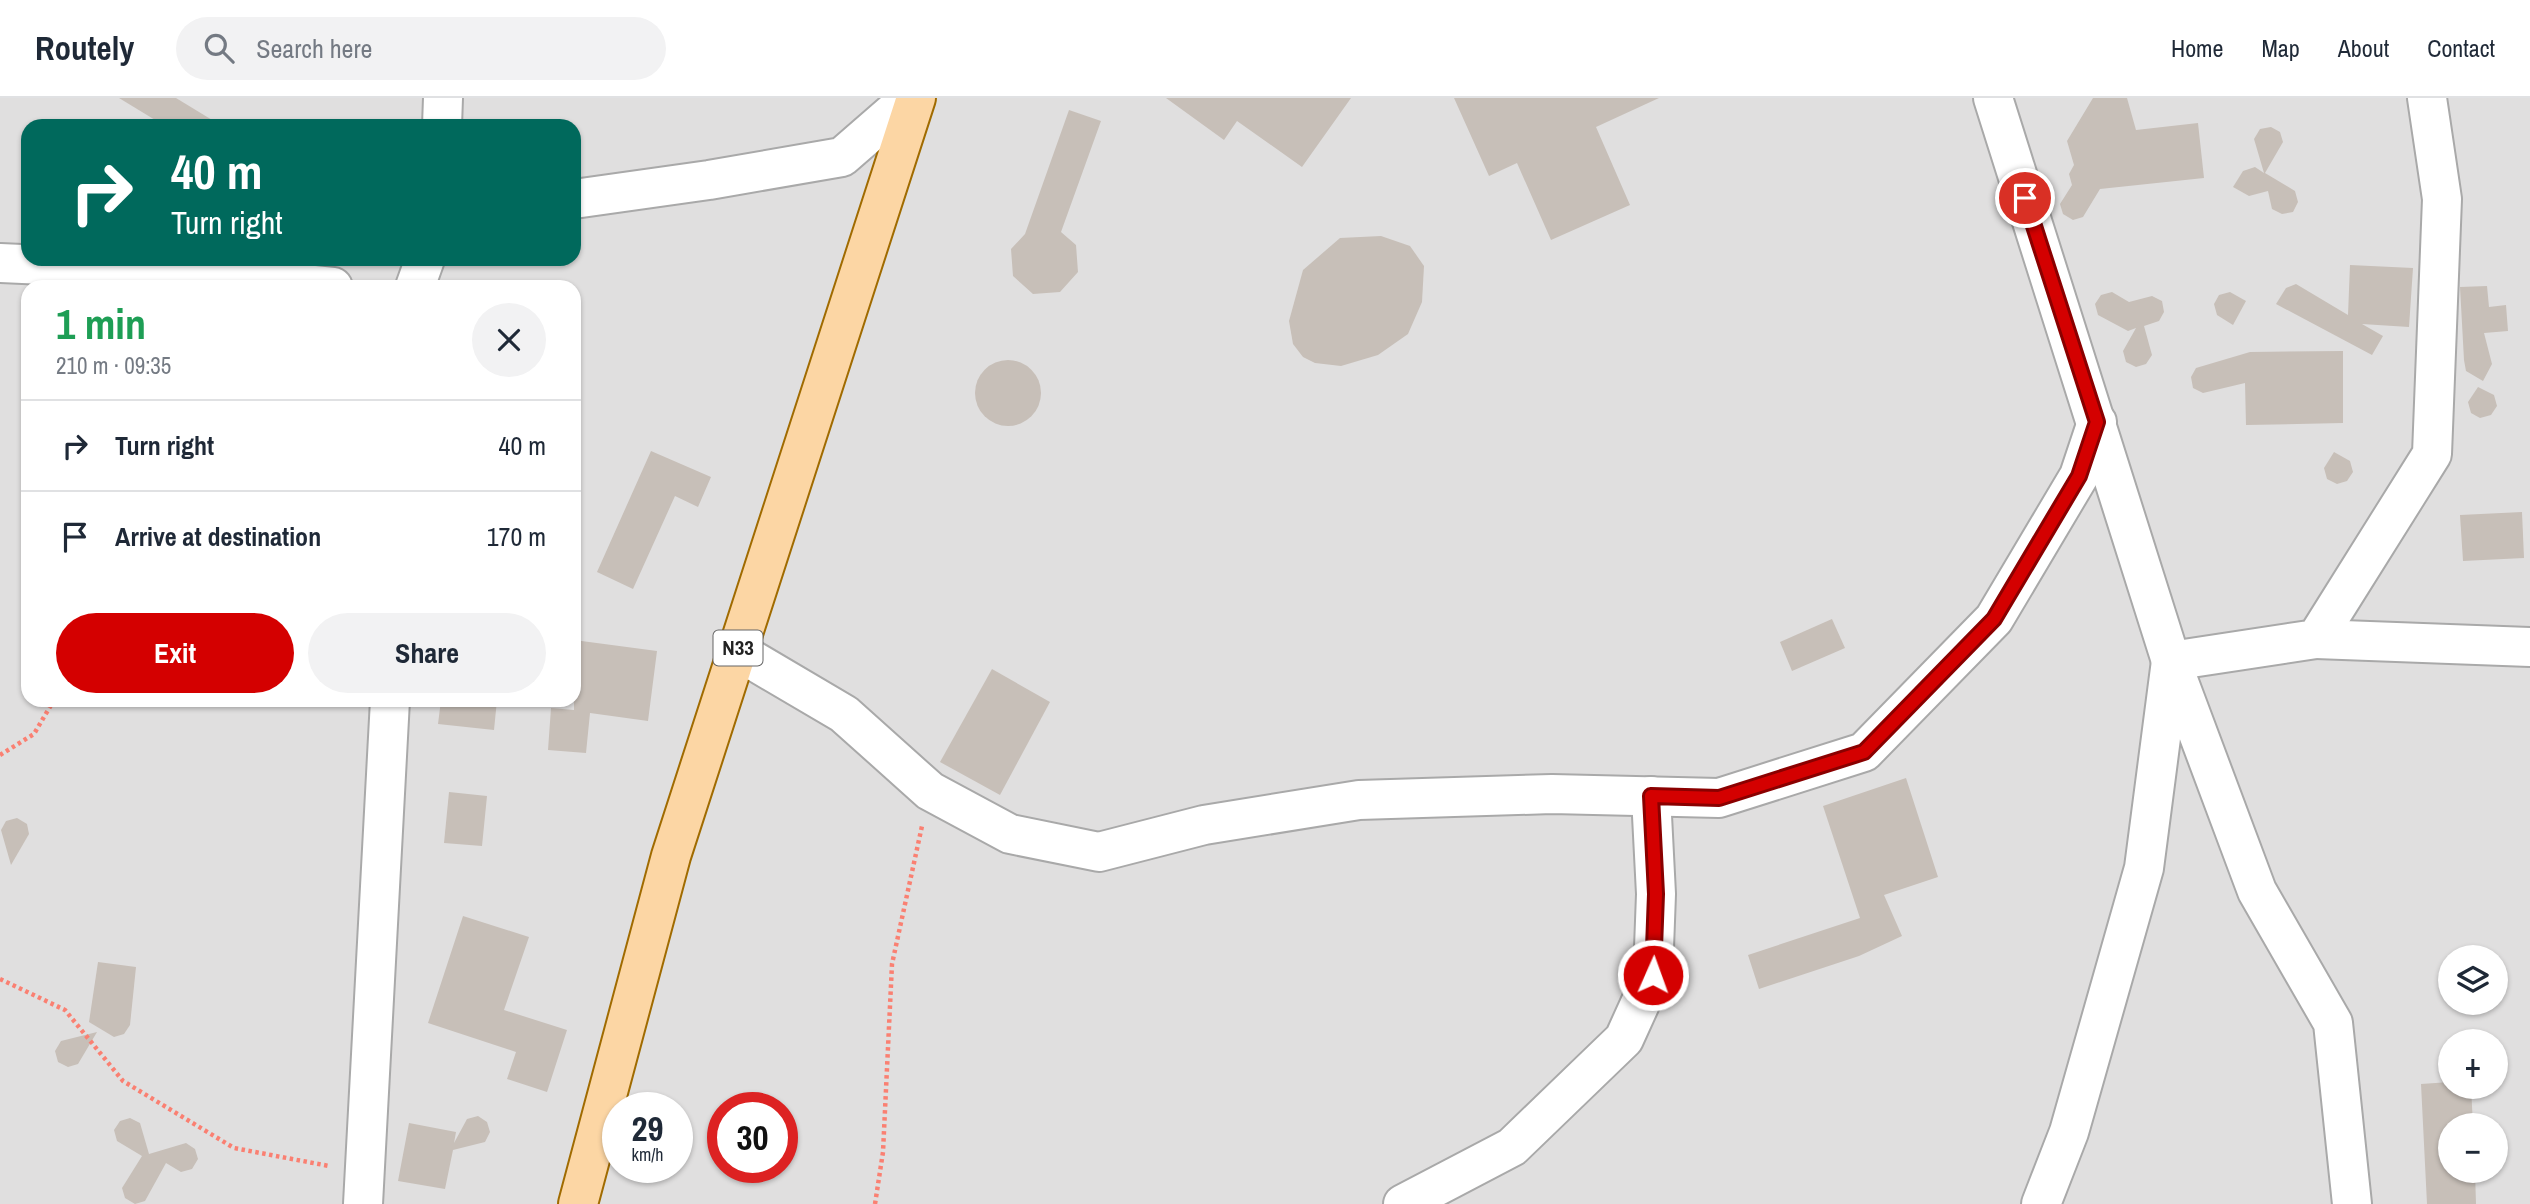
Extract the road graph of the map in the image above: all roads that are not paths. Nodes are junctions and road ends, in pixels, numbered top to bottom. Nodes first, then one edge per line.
1 (443, 98) edge
2 (910, 98) edge
3 (916, 98) edge
4 (1993, 98) edge
5 (2427, 98) edge
6 (442, 119) edge
7 (581, 198) edge
8 (0, 262) edge
9 (21, 263) edge
10 (79, 266) edge
11 (265, 280) edge
12 (2097, 422) junction
13 (2316, 639) junction
14 (2530, 646) edge
15 (737, 652) junction
16 (2171, 661) junction
17 (390, 707) edge
18 (1651, 796) junction
19 (363, 1188) edge
20 (578, 1204) edge
21 (1403, 1204) edge
22 (2041, 1204) edge
23 (2352, 1204) edge

1 - 6 street
2 - 7 street
3 - 15 main road, N33
4 - 12 street
5 - 13 street
8 - 9 street
10 - 11 street
12 - 16 street
12 - 18 street
13 - 14 street
13 - 16 street
15 - 18 street
15 - 20 main road, N33
16 - 22 street
16 - 23 street
17 - 19 street
18 - 21 street

